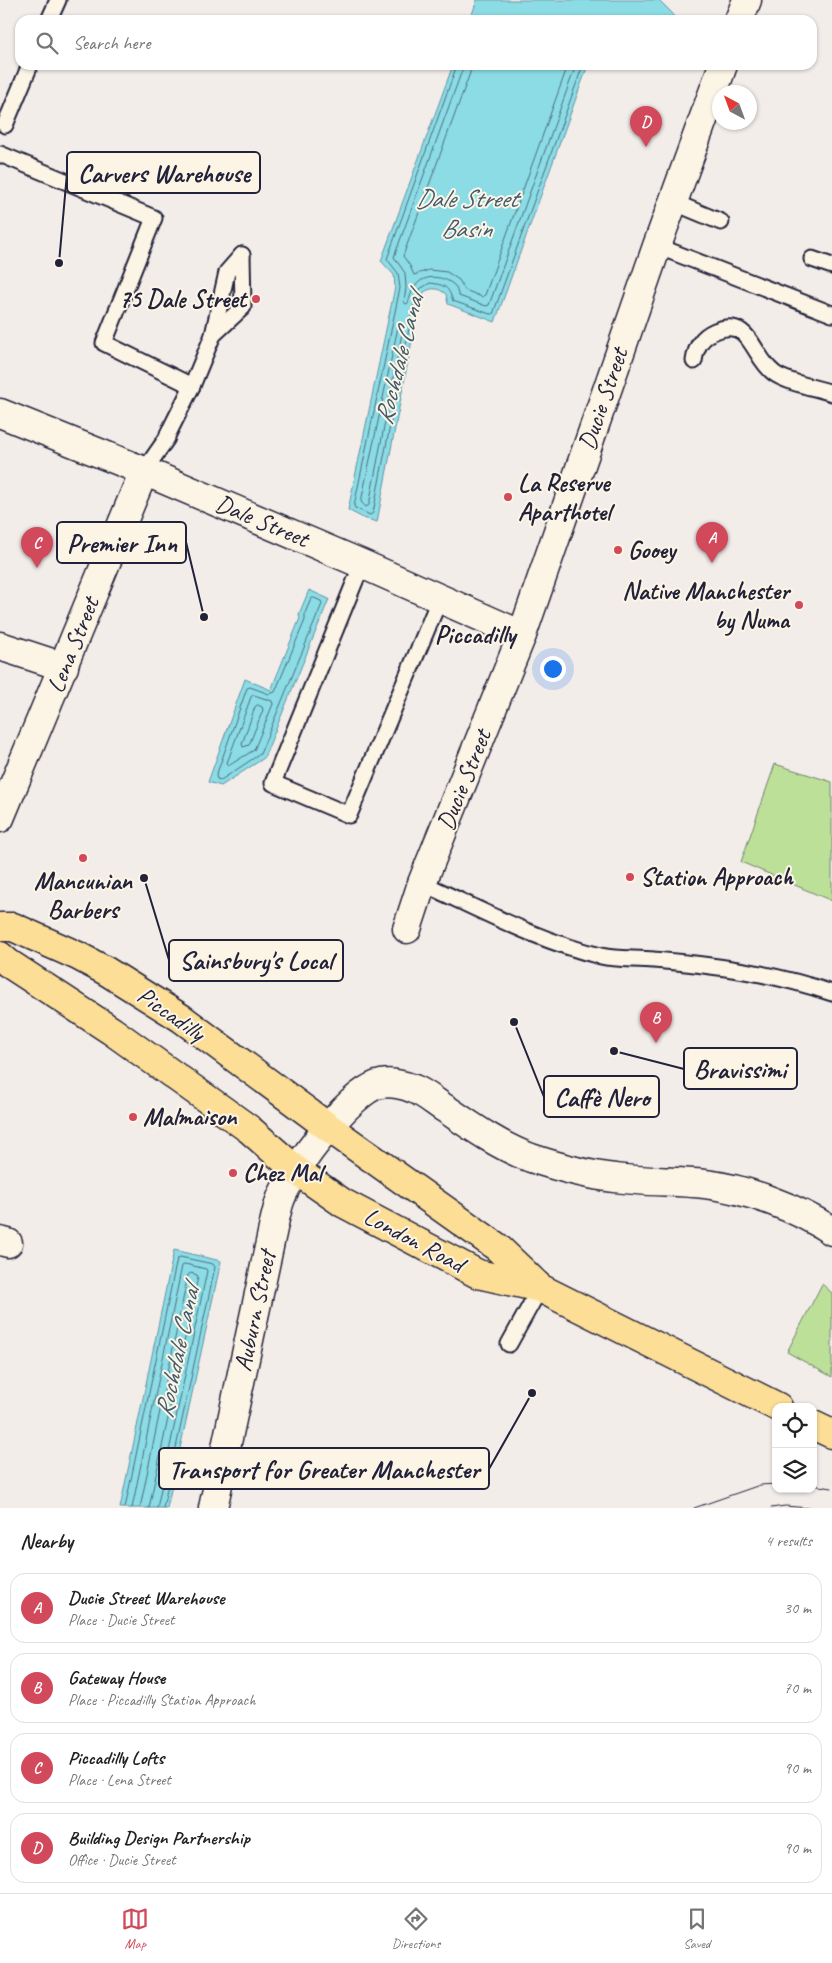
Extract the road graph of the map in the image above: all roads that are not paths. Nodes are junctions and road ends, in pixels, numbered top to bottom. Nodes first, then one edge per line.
1 (58, 0) edge
2 (747, 0) edge
3 (51, 15) edge
4 (741, 15) edge
5 (28, 70) edge
6 (721, 70) edge
7 (5, 125) dead end
8 (0, 154) edge
9 (673, 202) junction
10 (720, 222) dead end
11 (657, 246) junction
12 (812, 259) dead end
13 (832, 266) edge
14 (832, 314) edge
15 (213, 335) dead end
16 (694, 361) dead end
17 (192, 386) junction
18 (832, 393) edge
19 (0, 413) edge
20 (144, 471) junction
21 (362, 564) junction
22 (440, 598) junction
23 (522, 635) junction
24 (0, 646) edge
25 (64, 667) junction
26 (0, 818) edge
27 (422, 883) junction
28 (0, 927) edge
29 (407, 929) dead end
30 (0, 956) edge
31 (832, 993) edge
32 (328, 1127) junction
33 (297, 1171) junction
34 (832, 1231) edge
35 (540, 1288) junction
36 (509, 1344) dead end
37 (772, 1404) edge
38 (817, 1426) edge
39 (832, 1434) edge
40 (213, 1508) edge

1 - 3 lane
2 - 4 street
5 - 7 lane
6 - 9 street, Ducie Street
8 - 17 lane
9 - 10 lane
9 - 11 street, Ducie Street
11 - 14 lane
11 - 23 street, Ducie Street
12 - 13 lane
15 - 17 lane
16 - 18 lane
17 - 20 lane
19 - 20 street, Dale Street
20 - 21 street, Dale Street
20 - 25 street, Lena Street
21 - 22 street, Dale Street
21 - 22 lane
22 - 23 street, Dale Street
23 - 27 street, Ducie Street
24 - 25 street
25 - 26 street, Lena Street
27 - 29 street, Ducie Street
27 - 31 lane
28 - 32 main road, Piccadilly
30 - 33 main road, Piccadilly
32 - 33 street, Auburn Street
32 - 34 street
32 - 35 main road, London Road
33 - 35 main road, London Road
33 - 40 street, Auburn Street
35 - 36 lane
35 - 37 main road, London Road
38 - 39 main road

